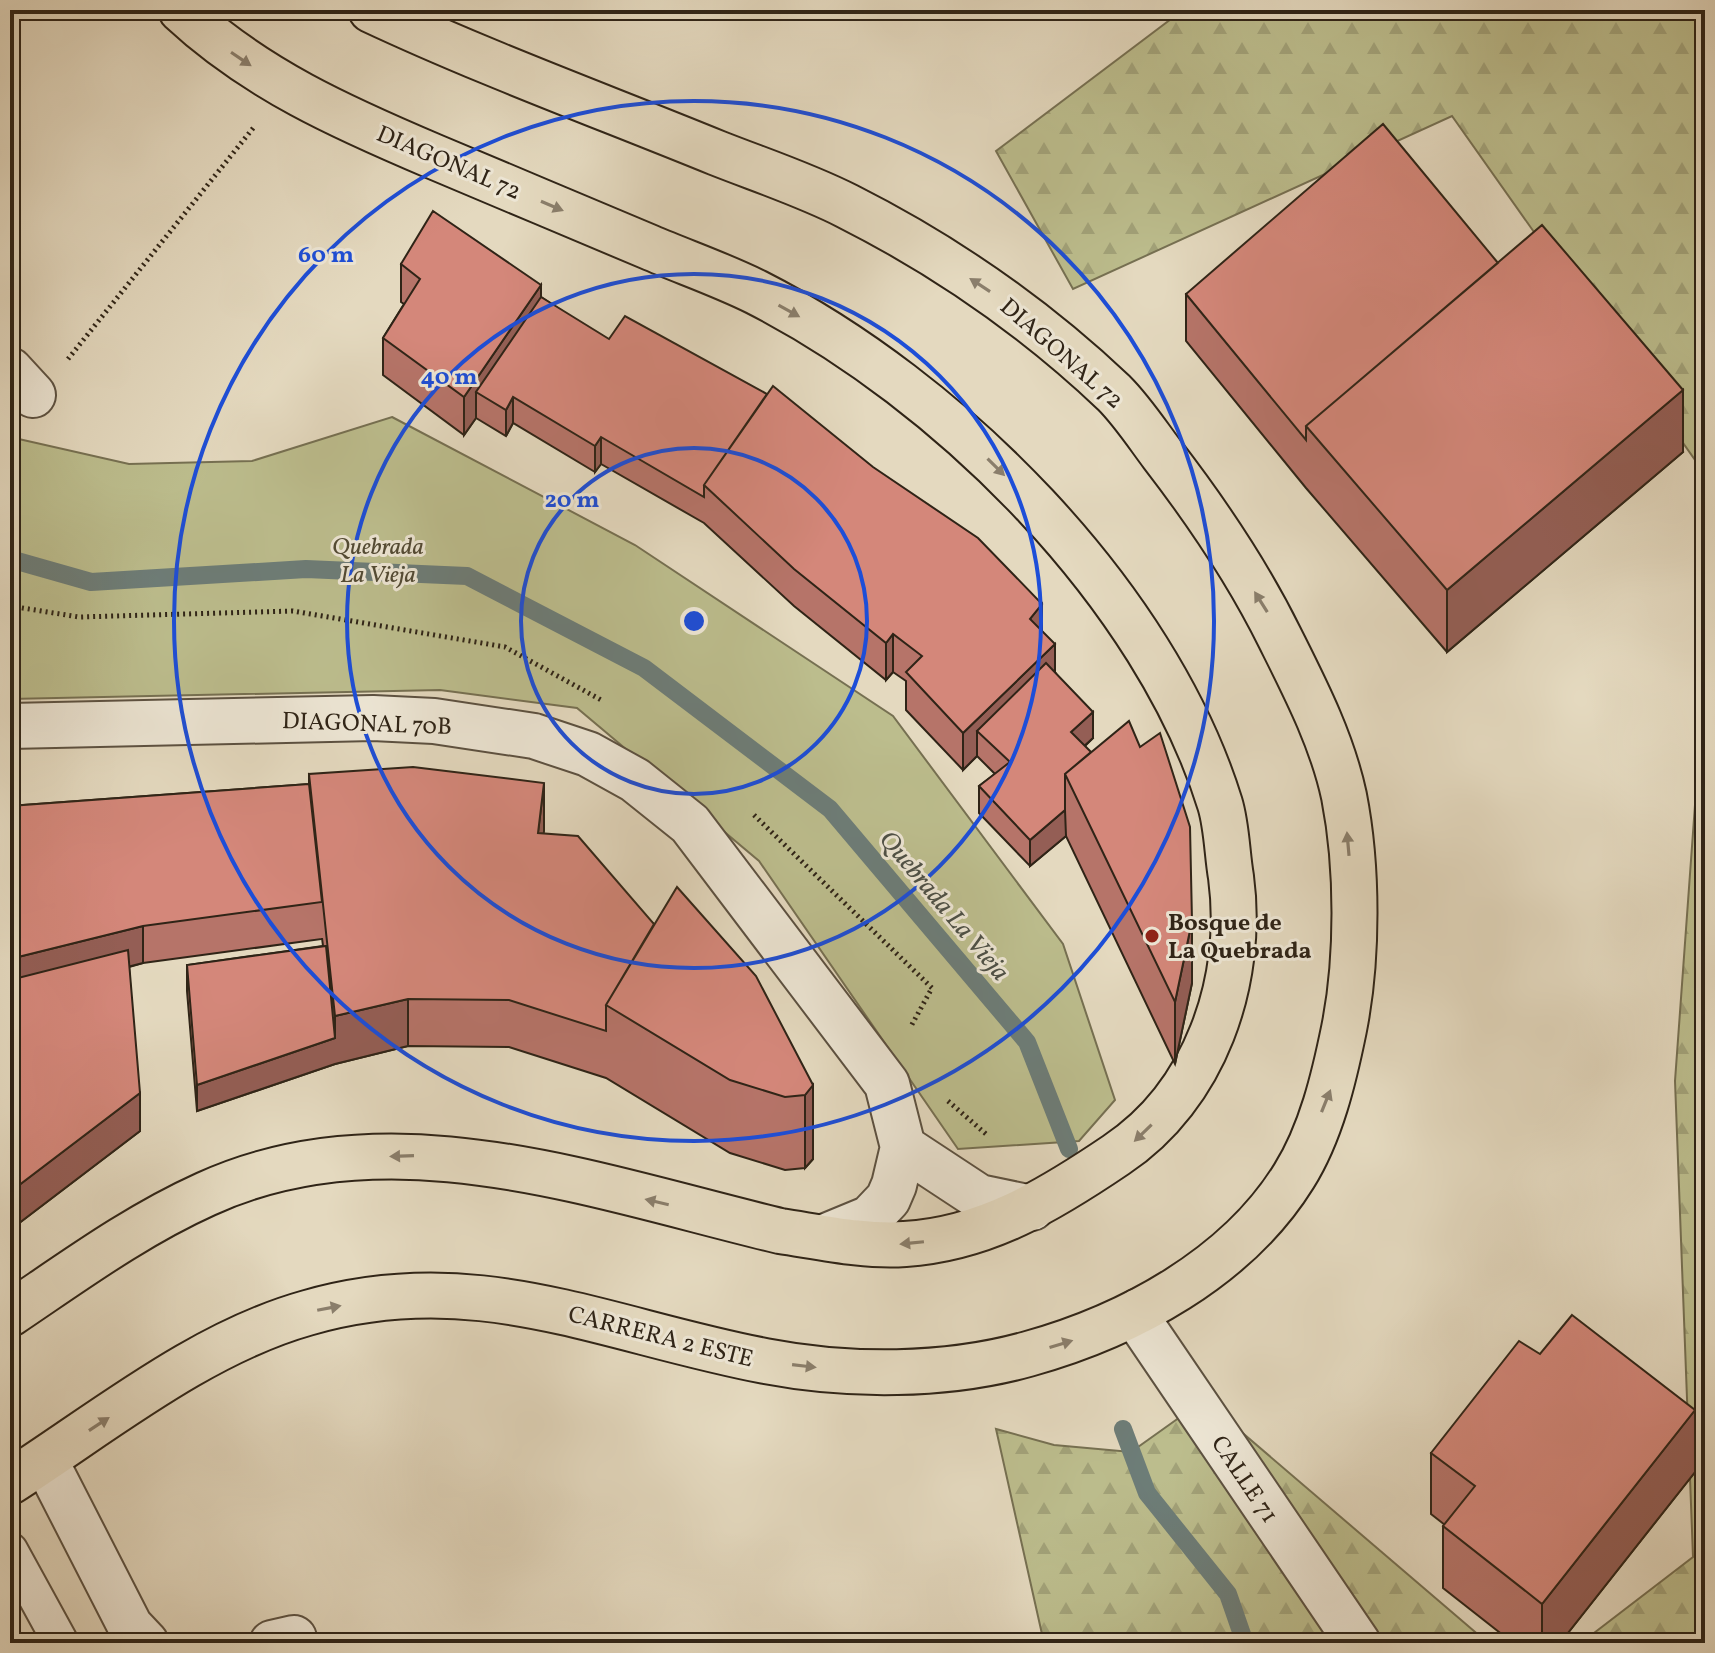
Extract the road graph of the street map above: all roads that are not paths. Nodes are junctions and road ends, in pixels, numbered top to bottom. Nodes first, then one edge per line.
1 (181, 10) edge
2 (371, 10) edge
3 (10, 726) edge
4 (903, 1147) junction
5 (1296, 1173) joint
6 (1032, 1208) junction
7 (824, 1237) junction
8 (1139, 1311) junction
9 (10, 1314) edge
10 (27, 1471) edge
11 (10, 1550) edge
12 (61, 1643) edge
13 (146, 1643) edge
14 (1358, 1643) edge

1 -> 6 main road, DIAGONAL 72
5 -> 2 main road, DIAGONAL 72
3 - 4 street, DIAGONAL 70B
4 - 6 street
4 - 7 street
5 - 8 main road, CARRERA 2 ESTE
6 -> 7 main road
7 -> 9 main road
10 -> 8 main road, CARRERA 2 ESTE
8 - 14 street, CALLE 71
10 - 13 street
11 - 12 lane

